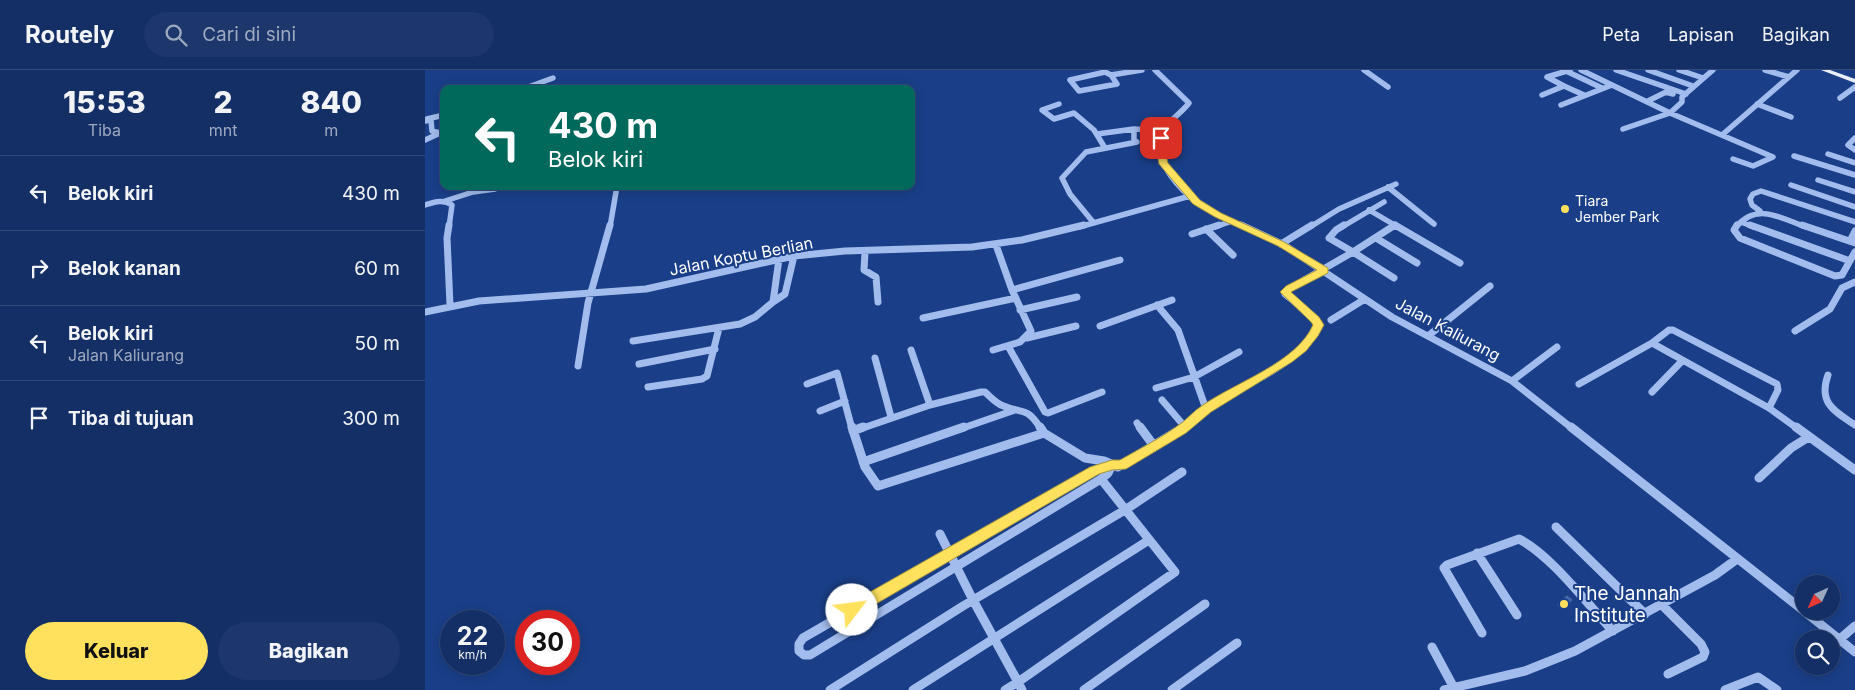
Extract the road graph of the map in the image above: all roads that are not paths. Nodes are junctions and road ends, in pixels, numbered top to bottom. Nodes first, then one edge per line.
1 (1142, 70) edge
2 (1155, 70) edge
3 (1364, 70) edge
4 (1581, 70) edge
5 (1616, 70) edge
6 (1648, 70) edge
7 (1679, 70) edge
8 (1712, 70) edge
9 (1765, 70) edge
10 (1797, 70) edge
11 (1824, 70) edge
12 (1568, 71) edge
13 (1627, 72) edge
14 (1111, 75) junction
15 (1789, 77) junction
16 (553, 78) dead end
17 (1703, 78) junction
18 (1855, 81) edge
19 (1612, 84) junction
20 (534, 85) edge
21 (1564, 86) junction
22 (1693, 86) junction
23 (1388, 87) dead end
24 (1602, 88) junction
25 (1855, 88) edge
26 (1542, 95) dead end
27 (1684, 95) junction
28 (1584, 96) junction
29 (1840, 98) dead end
30 (1648, 101) junction
31 (1059, 104) dead end
32 (1757, 104) junction
33 (1561, 105) dead end
34 (1670, 113) junction
35 (440, 116) edge
36 (1791, 117) dead end
37 (425, 120) edge
38 (1135, 128) junction
39 (1623, 130) dead end
40 (1163, 131) junction
41 (1097, 134) junction
42 (438, 135) edge
43 (1722, 135) junction
44 (1855, 138) edge
45 (425, 140) edge
46 (425, 145) edge
47 (1105, 148) junction
48 (1855, 150) edge
49 (1828, 154) dead end
50 (1794, 156) dead end
51 (1733, 159) dead end
52 (1855, 163) edge
53 (1855, 175) edge
54 (1818, 180) dead end
55 (1396, 184) dead end
56 (1791, 185) dead end
57 (1388, 187) junction
58 (489, 190) edge
59 (616, 190) edge
60 (1855, 192) edge
61 (1190, 196) junction
62 (445, 201) junction
63 (1384, 202) dead end
64 (425, 205) edge
65 (1855, 207) edge
66 (1369, 210) junction
67 (1760, 212) junction
68 (1093, 222) junction
69 (1232, 222) junction
70 (1741, 222) junction
71 (1855, 222) edge
72 (1434, 224) dead end
73 (1396, 225) junction
74 (1206, 229) junction
75 (1855, 231) edge
76 (1192, 234) dead end
77 (1376, 238) junction
78 (1852, 242) edge
79 (1281, 244) junction
80 (996, 245) junction
81 (865, 252) junction
82 (1353, 252) junction
83 (1855, 252) edge
84 (1233, 255) dead end
85 (794, 256) junction
86 (779, 259) junction
87 (1120, 260) dead end
88 (1850, 261) junction
89 (1417, 263) dead end
90 (1460, 263) dead end
91 (1324, 270) junction
92 (1394, 278) dead end
93 (1855, 282) edge
94 (1489, 286) dead end
95 (1012, 290) junction
96 (590, 295) junction
97 (1077, 297) dead end
98 (1016, 298) junction
99 (1171, 300) dead end
100 (1365, 300) junction
101 (773, 302) junction
102 (878, 302) dead end
103 (450, 305) junction
104 (1157, 305) junction
105 (1021, 310) junction
106 (425, 312) edge
107 (923, 318) dead end
108 (1331, 320) dead end
109 (1075, 326) dead end
110 (1100, 326) dead end
111 (719, 328) junction
112 (1795, 331) dead end
113 (1428, 336) junction
114 (1026, 339) junction
115 (633, 340) dead end
116 (1652, 343) junction
117 (1008, 346) junction
118 (1557, 347) dead end
119 (715, 349) junction
120 (911, 350) dead end
121 (993, 350) dead end
122 (1239, 352) dead end
123 (875, 358) dead end
124 (1681, 361) junction
125 (639, 364) dead end
126 (578, 366) dead end
127 (1829, 375) dead end
128 (1194, 377) junction
129 (1512, 381) junction
130 (807, 384) dead end
131 (1579, 384) dead end
132 (648, 388) dead end
133 (1156, 388) dead end
134 (1101, 392) dead end
135 (1652, 392) dead end
136 (1162, 400) dead end
137 (845, 401) junction
138 (930, 405) junction
139 (1206, 408) junction
140 (1769, 408) junction
141 (1019, 409) junction
142 (820, 411) dead end
143 (891, 417) junction
144 (1137, 423) dead end
145 (1855, 424) edge
146 (1185, 427) junction
147 (853, 430) junction
148 (1043, 433) junction
149 (1807, 438) junction
150 (1155, 446) junction
151 (863, 462) junction
152 (1112, 465) junction
153 (1854, 468) edge
154 (1182, 472) dead end
155 (1759, 478) dead end
156 (1101, 479) junction
157 (1125, 510) junction
158 (1556, 527) dead end
159 (940, 534) dead end
160 (1149, 540) junction
161 (1477, 553) junction
162 (950, 554) junction
163 (1737, 559) junction
164 (956, 566) junction
165 (973, 600) junction
166 (1205, 604) dead end
167 (1795, 604) edge
168 (1662, 605) junction
169 (1645, 614) junction
170 (1517, 615) dead end
171 (1815, 620) edge
172 (1855, 626) edge
173 (1827, 630) edge
174 (1613, 631) junction
175 (1482, 633) dead end
176 (995, 638) junction
177 (1840, 639) edge
178 (1840, 641) edge
179 (1237, 642) dead end
180 (1432, 647) dead end
181 (1855, 652) edge
182 (1668, 674) dead end
183 (1020, 686) edge
184 (1449, 689) edge
185 (830, 690) edge
186 (913, 690) edge
187 (1005, 690) edge
188 (1084, 690) edge
189 (1172, 690) edge
190 (1725, 690) edge
191 (1777, 690) edge

1 - 14 street
2 - 40 street
3 - 23 street
4 - 19 street
5 - 13 street
6 - 22 street
7 - 17 street
8 - 17 street
9 - 15 street
10 - 15 street
11 - 18 main road
12 - 21 street
12 - 24 street
13 - 27 street
14 - 14 street
15 - 32 street
16 - 20 street
17 - 22 street
19 - 24 street
19 - 30 street
21 - 26 street
21 - 28 street
22 - 27 street
24 - 28 street
25 - 29 street
27 - 30 street
27 - 34 street
28 - 33 street
30 - 34 street
31 - 41 street
32 - 36 street
32 - 43 street
34 - 39 street
34 - 43 street
35 - 37 street
37 - 42 street
38 - 40 street
38 - 41 street
38 - 47 street
40 - 61 street, Jalan Kaliurang
41 - 47 street
42 - 45 street
42 - 46 street
43 - 51 street
44 - 48 street
47 - 68 street
49 - 52 street
50 - 53 street
54 - 60 street
55 - 57 street
56 - 65 street
57 - 72 street
57 - 79 street
58 - 62 street
59 - 96 street
61 - 68 street, Jalan Koptu Berlian
61 - 69 street, Jalan Kaliurang
62 - 64 street
62 - 103 street
63 - 66 street
66 - 73 street
66 - 82 street
67 - 70 street
67 - 71 street
67 - 78 street
68 - 80 street, Jalan Koptu Berlian
69 - 74 street
69 - 79 street, Jalan Kaliurang
70 - 88 street
70 - 88 street
73 - 77 street
73 - 90 street
74 - 76 street
74 - 84 street
75 - 78 street
77 - 82 street
77 - 89 street
79 - 91 street, Jalan Kaliurang
80 - 81 street, Jalan Koptu Berlian
80 - 95 street
81 - 85 street, Jalan Koptu Berlian
81 - 102 street
82 - 91 street
82 - 92 street
83 - 88 street
85 - 86 street, Jalan Koptu Berlian
85 - 101 street
86 - 96 street, Jalan Koptu Berlian
86 - 101 street
87 - 95 street
91 - 100 street, Jalan Kaliurang
91 - 139 street
93 - 112 street
94 - 113 street
95 - 98 street
96 - 103 street, Jalan Koptu Berlian
96 - 126 street
97 - 105 street
98 - 105 street
98 - 107 street
99 - 104 street
100 - 108 street
100 - 113 street, Jalan Kaliurang
101 - 111 street
103 - 106 street, Jalan Koptu Berlian
104 - 110 street
104 - 128 street
105 - 114 street
109 - 114 street
111 - 115 street
111 - 119 street
113 - 129 street, Jalan Kaliurang
114 - 117 street
116 - 124 street
116 - 131 street
116 - 140 street
117 - 121 street
117 - 134 street
118 - 129 street
119 - 125 street
119 - 132 street
120 - 138 street
122 - 128 street
123 - 143 street
124 - 135 street
124 - 140 street
127 - 145 street
128 - 133 street
128 - 139 street
129 - 163 street, Jalan Kaliurang
130 - 137 street
136 - 146 street
137 - 142 street
137 - 147 street
138 - 141 street
138 - 143 street
139 - 146 street
140 - 149 street
141 - 148 street
141 - 151 street
143 - 147 street
144 - 150 street
146 - 150 street
147 - 151 street
148 - 151 street
148 - 152 street
149 - 153 street
149 - 155 street
150 - 152 street
152 - 156 street
152 - 162 street
154 - 157 street
156 - 157 street
156 - 164 street
157 - 160 street
157 - 165 street
158 - 169 street
159 - 162 street
160 - 176 street
160 - 183 street
161 - 170 street
161 - 174 street
161 - 175 street
162 - 164 street
162 - 164 street
163 - 167 street, Jalan Kaliurang
163 - 168 street
164 - 165 street
165 - 176 street
165 - 185 street
166 - 188 street
168 - 169 street
168 - 182 street
169 - 174 street
171 - 173 street, Jalan Kaliurang
172 - 177 street
174 - 184 street
176 - 183 street
176 - 186 street
178 - 181 street, Jalan Kaliurang
179 - 189 street
180 - 184 street
183 - 187 street
190 - 191 street

